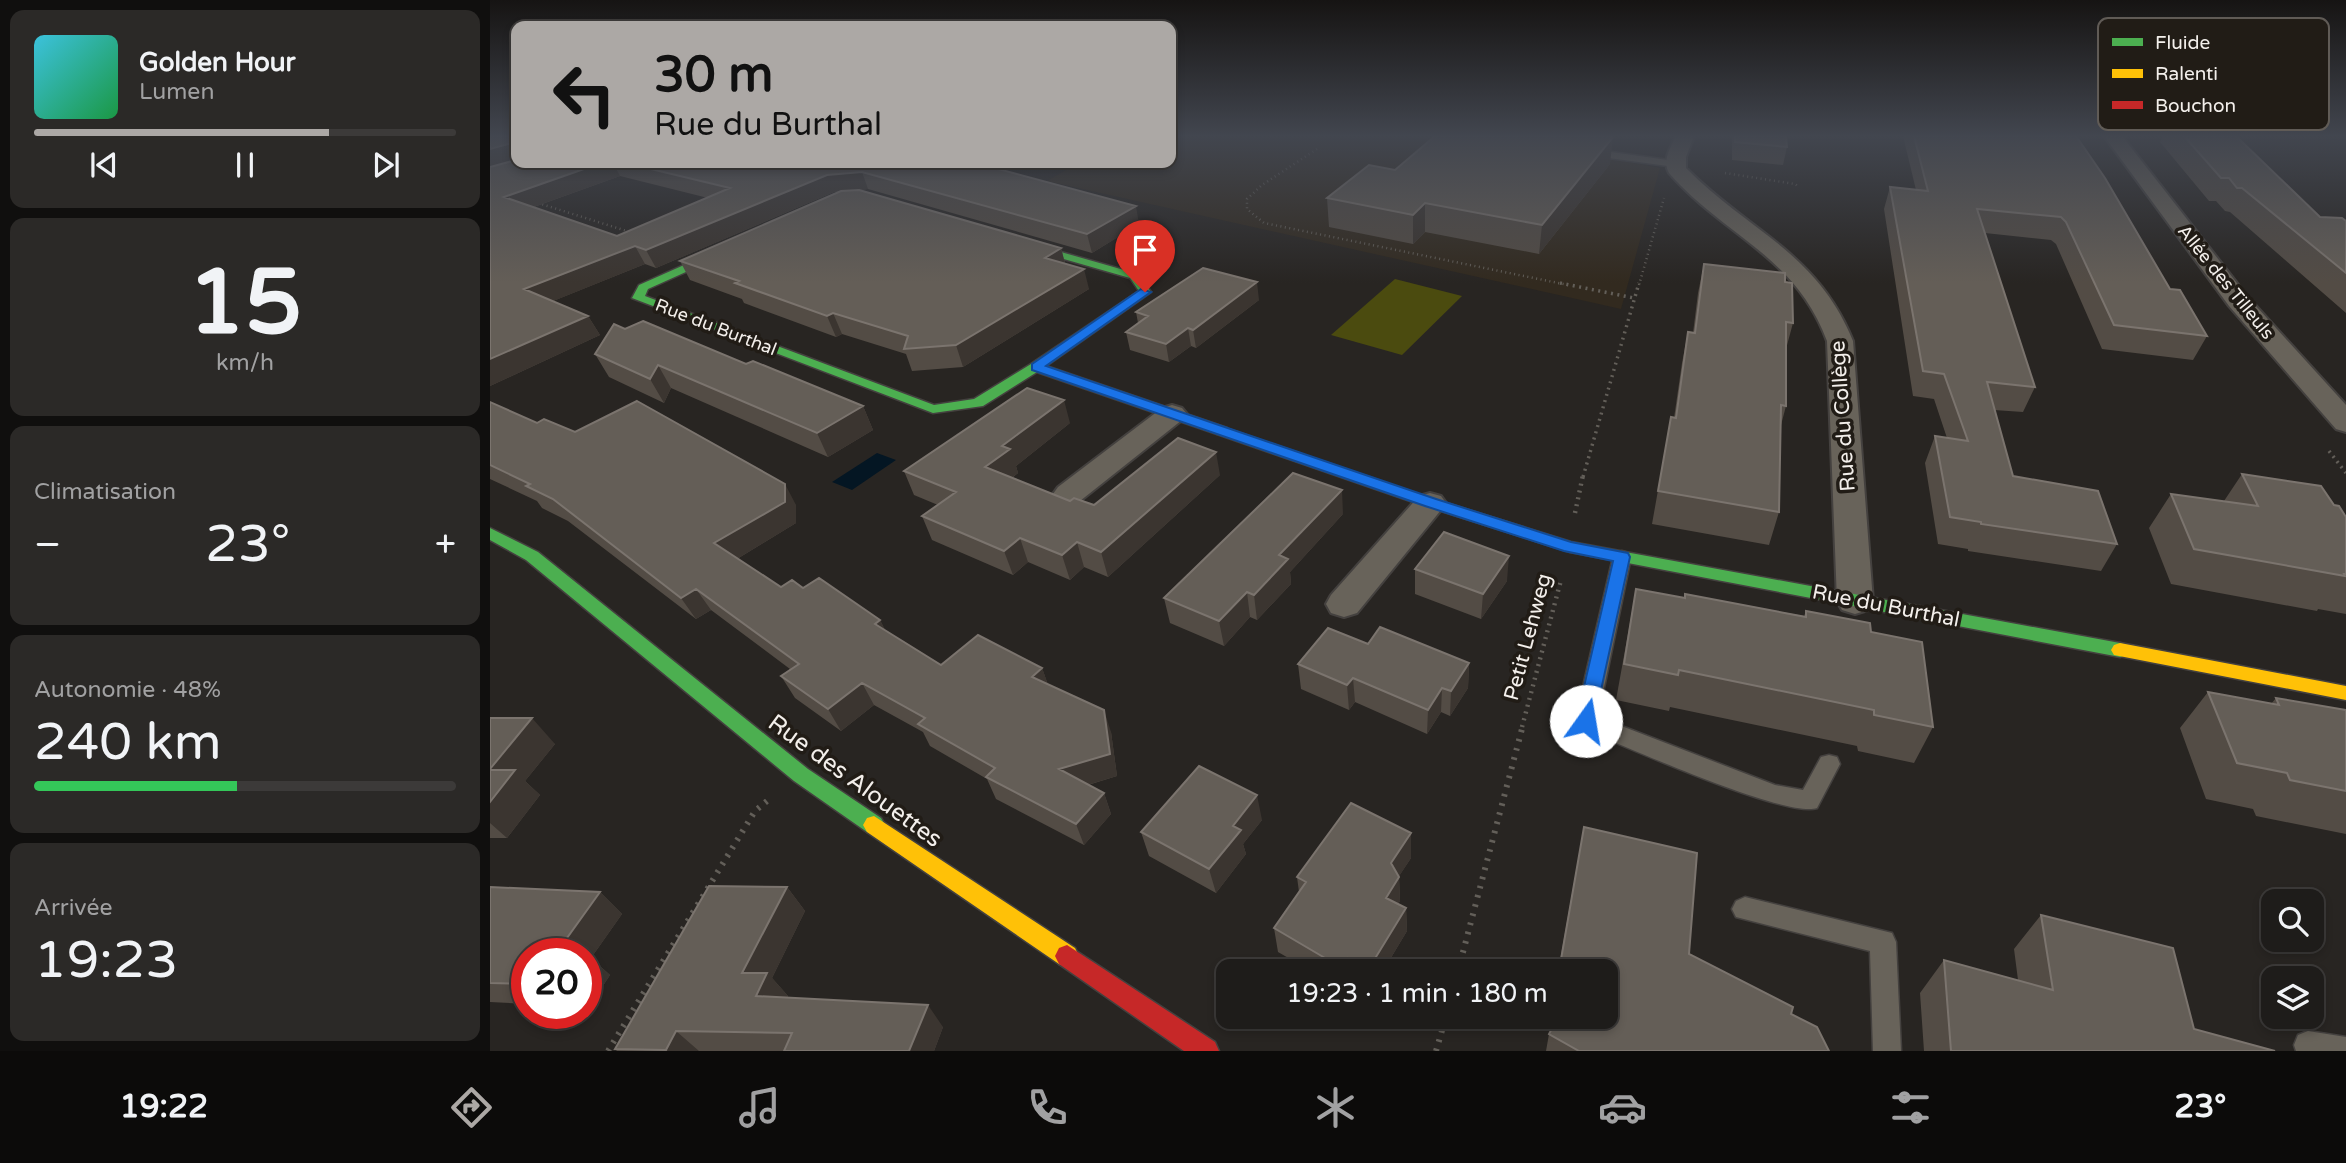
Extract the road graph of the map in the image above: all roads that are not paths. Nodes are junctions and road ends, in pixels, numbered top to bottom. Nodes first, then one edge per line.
1 (1707, 185) edge
2 (2150, 185) edge
3 (1000, 237) edge
4 (747, 241) edge
5 (1037, 367) junction
6 (1172, 414) junction
7 (2346, 423) edge
8 (1069, 494) dead end
9 (1430, 503) junction
10 (490, 533) edge
11 (1622, 557) junction
12 (1854, 601) junction
13 (1344, 604) dead end
14 (2346, 692) edge
15 (1829, 764) dead end
16 (1745, 909) dead end
17 (1206, 1051) edge
18 (1887, 1051) edge
19 (2310, 1051) edge
20 (2346, 1051) edge

1 - 12 street, Rue du Collège
2 - 7 street, Allée des Tilleuls
3 - 5 street, Rue du Burthal
4 - 5 street, Rue du Burthal
5 - 6 street, Rue du Burthal
6 - 8 street
6 - 9 street, Rue du Burthal
9 - 11 street, Rue du Burthal
9 - 13 street
10 - 17 street, Rue des Alouettes
11 - 12 street, Rue du Burthal
11 - 15 lane
12 - 14 street, Rue du Burthal
16 - 18 lane
19 - 20 lane

